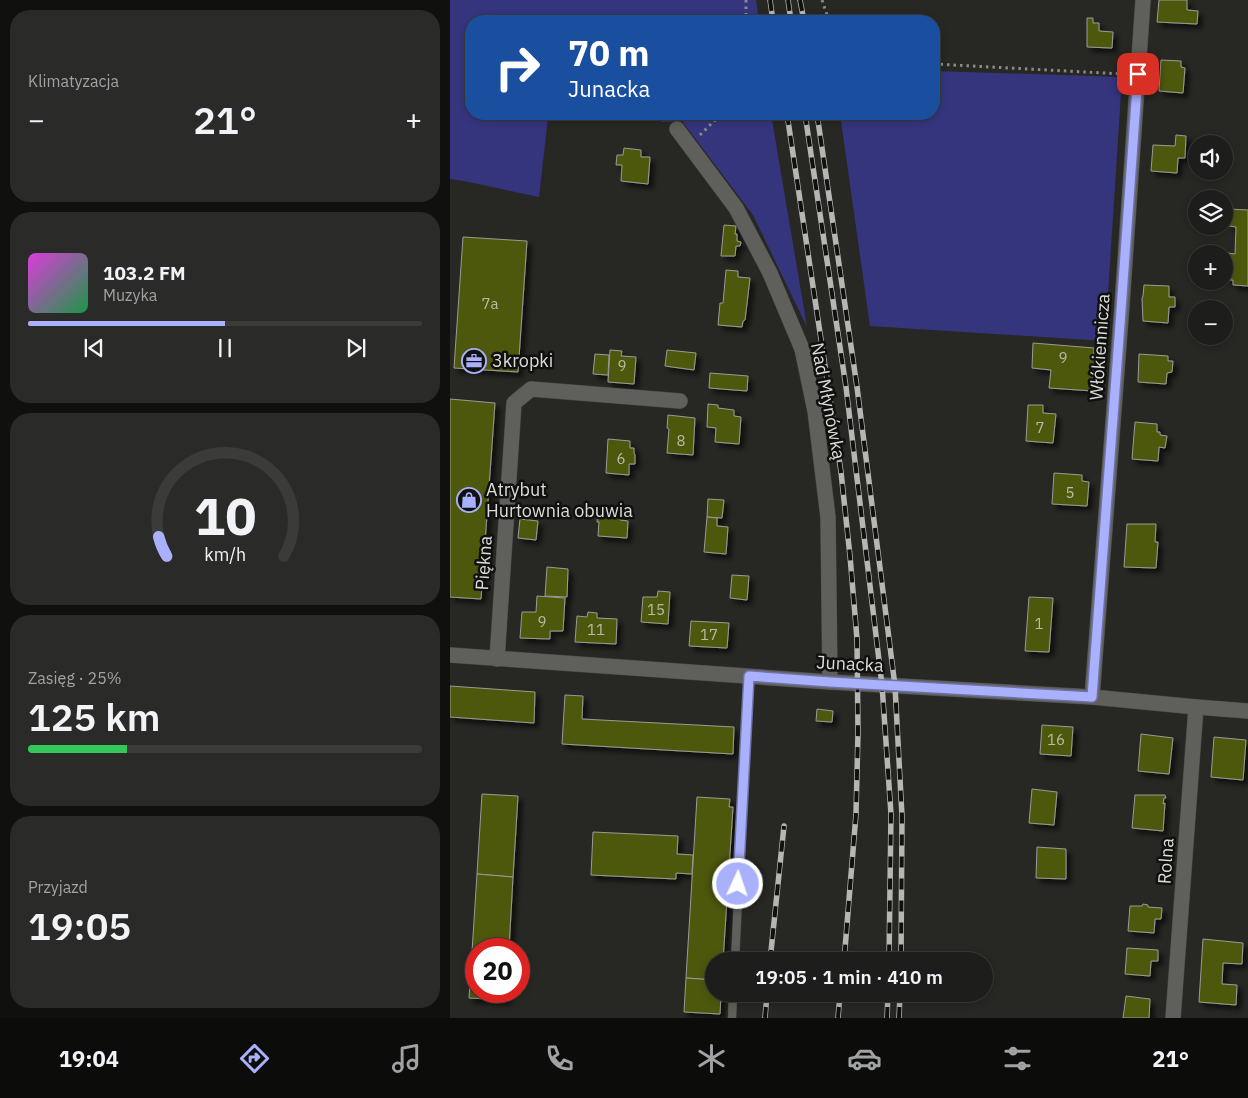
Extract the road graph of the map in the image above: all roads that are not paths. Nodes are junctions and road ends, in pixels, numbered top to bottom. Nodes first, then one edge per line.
1 (1142, 0) edge
2 (677, 129) dead end
3 (680, 401) dead end
4 (450, 655) edge
5 (497, 659) junction
6 (749, 676) junction
7 (830, 682) junction
8 (1092, 697) junction
9 (1196, 707) junction
10 (1248, 710) edge
11 (735, 952) edge
12 (733, 1002) edge
13 (732, 1018) edge
14 (1173, 1018) edge

1 - 8 street, Włókiennicza
2 - 7 street, Nad Młynówką
3 - 5 street, Piękna
4 - 5 street, Junacka
5 - 6 street, Junacka
6 - 7 street, Junacka
6 - 11 lane
7 - 8 street, Junacka
8 - 9 street, Junacka
9 - 10 street, Junacka
9 - 14 street, Rolna
12 - 13 lane

